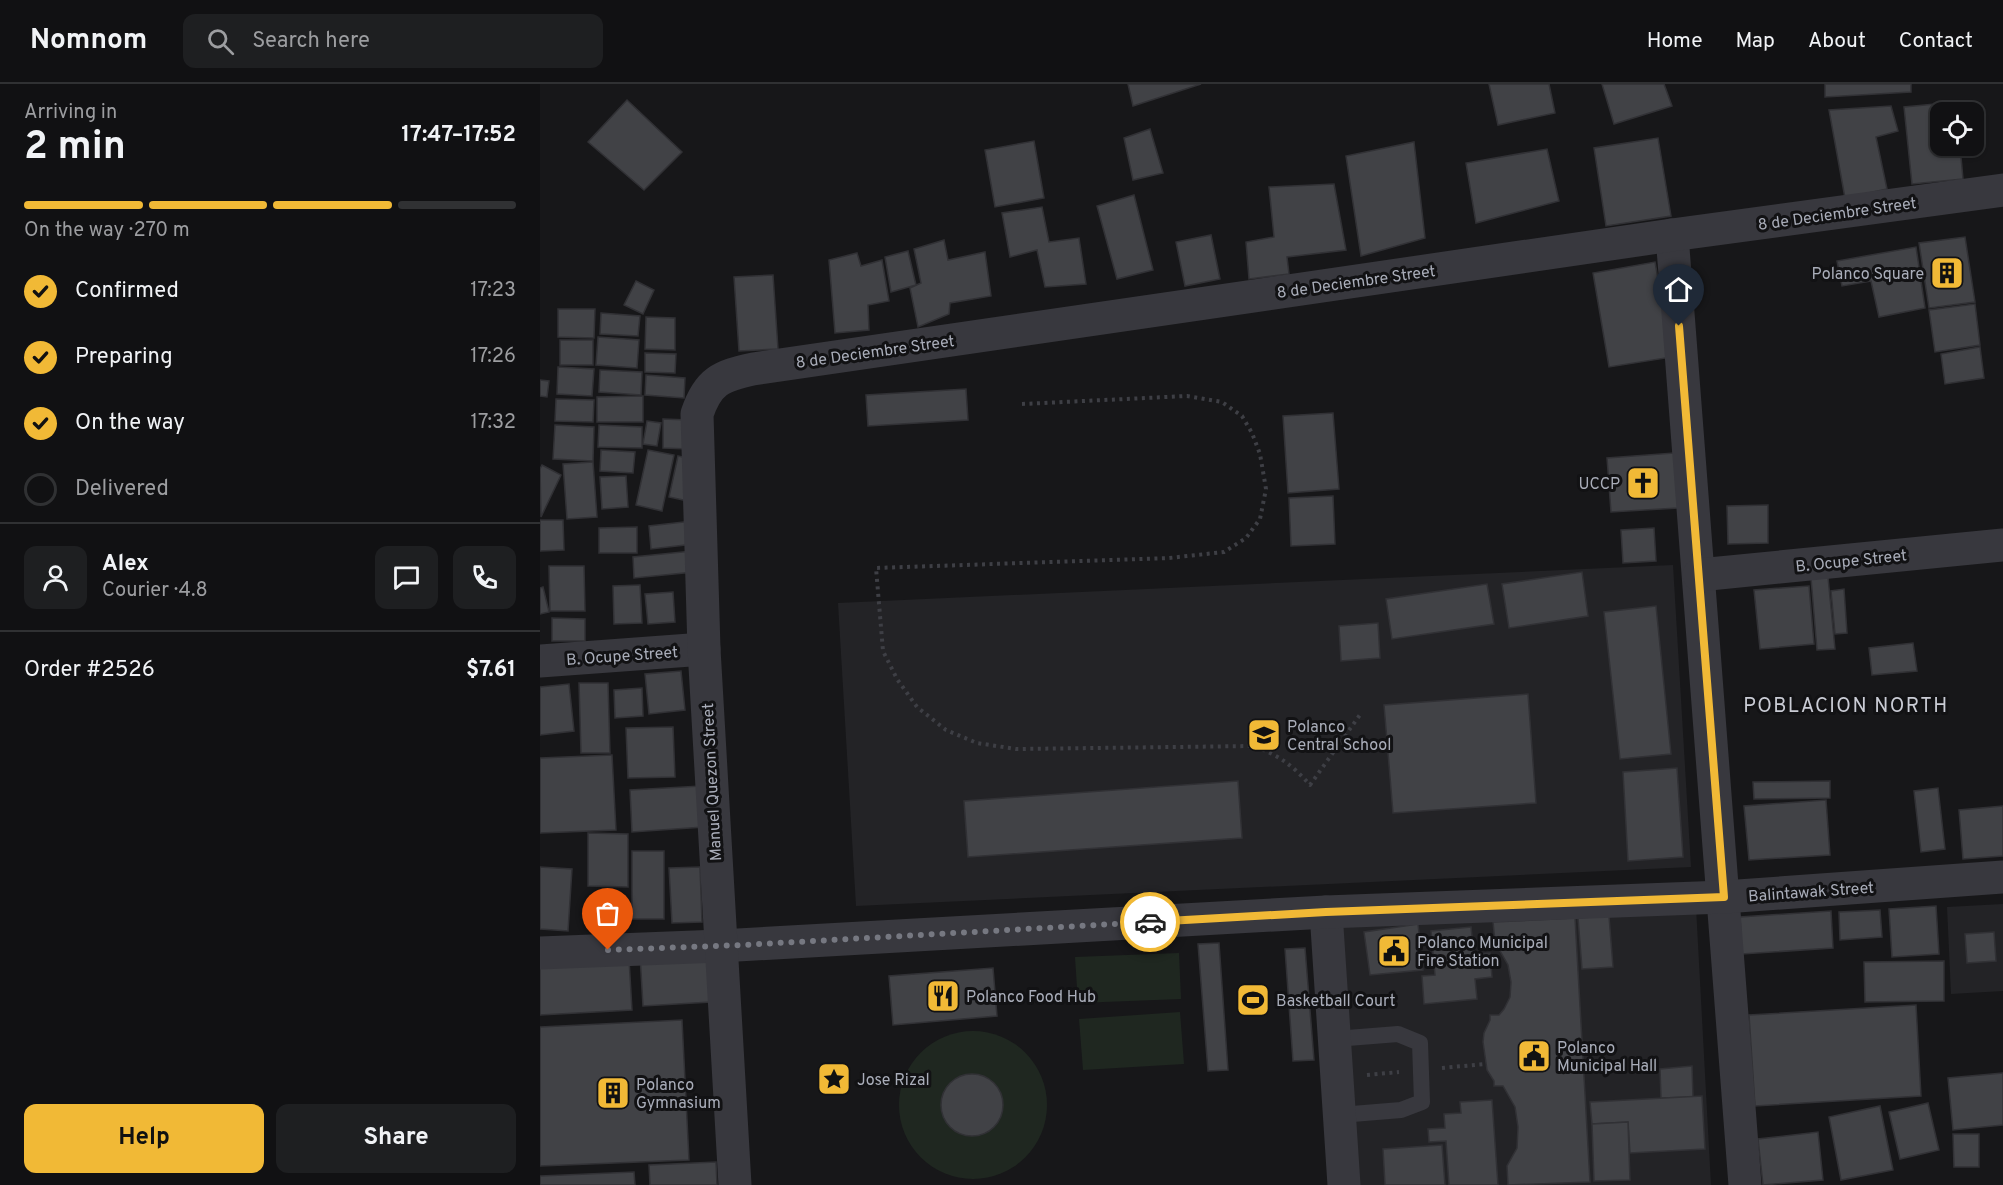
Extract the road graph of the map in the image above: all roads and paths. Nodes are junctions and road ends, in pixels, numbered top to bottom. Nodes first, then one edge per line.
1 (2003, 190) edge
2 (1672, 235) junction
3 (713, 384) joint
4 (1022, 404) dead end
5 (2003, 545) edge
6 (1699, 575) junction
7 (704, 649) junction
8 (540, 661) edge
9 (1362, 712) dead end
10 (2003, 877) edge
11 (1724, 897) junction
12 (1326, 912) junction
13 (720, 946) junction
14 (540, 953) edge
15 (1335, 1038) junction
16 (1340, 1114) junction
17 (735, 1185) edge
18 (1344, 1185) edge
19 (1744, 1185) edge

1 - 2 street, 8 de Deciembre Street
2 - 3 street, 8 de Deciembre Street
2 - 6 street
3 - 7 street, Manuel Quezon Street
4 - 9 path
5 - 6 street, B. Ocupe Street
6 - 11 street
7 - 8 street, B. Ocupe Street
7 - 13 street, Manuel Quezon Street
10 - 11 street, Balintawak Street
11 - 12 street, Balintawak Street
11 - 19 street
12 - 13 street, Balintawak Street
12 - 15 street
13 - 14 street, Balintawak Street
13 - 17 street, Manuel Quezon Street
15 - 16 street
15 - 16 lane
16 - 18 street

